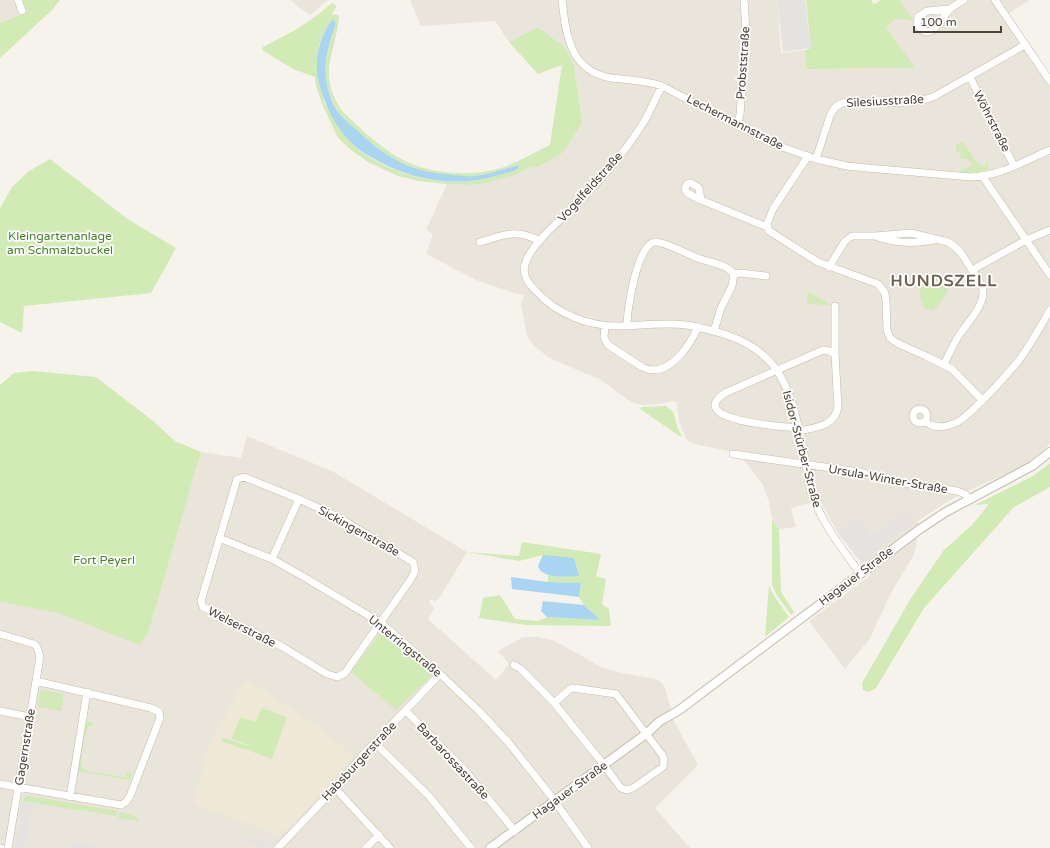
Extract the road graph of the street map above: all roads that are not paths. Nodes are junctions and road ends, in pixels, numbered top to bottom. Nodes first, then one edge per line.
1 (18, 0) edge
2 (562, 0) edge
3 (744, 0) edge
4 (964, 0) edge
5 (995, 0) edge
6 (949, 9) dead end
7 (22, 10) dead end
8 (1025, 45) junction
9 (970, 77) junction
10 (1050, 81) edge
11 (662, 86) junction
12 (737, 125) junction
13 (1050, 150) edge
14 (808, 156) junction
15 (816, 159) junction
16 (1014, 166) junction
17 (984, 176) junction
18 (701, 200) dead end
19 (767, 227) junction
20 (1050, 230) edge
21 (875, 236) junction
22 (936, 239) junction
23 (540, 240) junction
24 (1026, 240) junction
25 (480, 242) dead end
26 (829, 267) junction
27 (972, 270) junction
28 (734, 274) junction
29 (1050, 275) edge
30 (766, 276) dead end
31 (530, 286) joint
32 (835, 306) dead end
33 (1050, 310) edge
34 (605, 326) junction
35 (627, 326) junction
36 (698, 327) junction
37 (714, 331) junction
38 (835, 354) junction
39 (944, 364) junction
40 (777, 370) junction
41 (982, 400) junction
42 (925, 421) dead end
43 (799, 429) junction
44 (1050, 452) edge
45 (733, 454) dead end
46 (806, 464) junction
47 (237, 479) joint
48 (300, 499) junction
49 (968, 499) junction
50 (219, 538) junction
51 (272, 559) junction
52 (860, 573) junction
53 (381, 623) junction
54 (0, 634) edge
55 (514, 665) dead end
56 (440, 674) junction
57 (36, 681) junction
58 (87, 692) junction
59 (554, 703) junction
60 (0, 711) edge
61 (406, 711) junction
62 (30, 717) junction
63 (648, 733) junction
64 (375, 743) junction
65 (604, 765) junction
66 (0, 784) edge
67 (18, 788) junction
68 (335, 788) junction
69 (70, 797) junction
70 (555, 802) junction
71 (515, 831) junction
72 (379, 835) junction
73 (8, 848) edge
74 (278, 848) edge
75 (366, 848) edge
76 (390, 848) edge
77 (471, 848) edge
78 (490, 848) edge
79 (588, 848) edge

1 - 7 street
2 - 11 street, Lechermannstraße
3 - 12 street, Probststraße
4 - 6 street
5 - 8 street
8 - 9 street, Silesiusstraße
8 - 10 street
9 - 15 street, Silesiusstraße
9 - 16 street, Wöhrstraße
11 - 12 street, Lechermannstraße
11 - 23 street, Vogelfeldstraße
12 - 14 street, Lechermannstraße
13 - 16 street, Lechermannstraße
14 - 15 street, Lechermannstraße
14 - 19 street
15 - 17 street, Lechermannstraße
16 - 17 street, Lechermannstraße
17 - 24 street
18 - 19 street
19 - 26 street
20 - 24 street
21 - 22 street
21 - 22 street
21 - 26 street
22 - 27 street
23 - 25 street
23 - 31 street, Vogelfeldstraße
24 - 27 street
24 - 29 street
26 - 39 street
27 - 39 street
28 - 30 street
28 - 35 street
28 - 37 street
31 - 34 street, Isidor-Stürber-Straße
32 - 38 street
33 - 41 street
34 - 35 street, Isidor-Stürber-Straße
34 - 36 street
35 - 36 street, Isidor-Stürber-Straße
36 - 37 street, Isidor-Stürber-Straße
37 - 40 street, Isidor-Stürber-Straße
38 - 40 street
38 - 43 street
39 - 41 street
40 - 43 street, Isidor-Stürber-Straße
40 - 43 street
41 - 42 street
43 - 46 street, Isidor-Stürber-Straße
44 - 49 street, Hagauer Straße
45 - 46 street, Ursula-Winter-Straße
46 - 49 street, Ursula-Winter-Straße
46 - 52 street, Isidor-Stürber-Straße
47 - 48 street, Sickingenstraße
47 - 50 street, Welserstraße
48 - 51 street
48 - 53 street, Sickingenstraße
49 - 52 street, Hagauer Straße
50 - 51 street, Unterringstraße
50 - 53 street, Welserstraße
51 - 53 street, Unterringstraße
52 - 63 street, Hagauer Straße
53 - 56 street, Unterringstraße
54 - 57 street, Gagernstraße
55 - 59 street
56 - 61 street, Habsburgerstraße
56 - 70 street, Unterringstraße
57 - 58 street
57 - 62 street, Gagernstraße
58 - 69 street
58 - 69 street
59 - 63 street
59 - 65 street
60 - 62 street
61 - 64 street, Habsburgerstraße
61 - 71 street, Barbarossastraße
62 - 67 street, Gagernstraße
63 - 65 street, Hagauer Straße
63 - 65 street
64 - 68 street, Habsburgerstraße
64 - 77 street
65 - 70 street, Hagauer Straße
66 - 67 street
67 - 69 street
67 - 73 street, Gagernstraße
68 - 72 street
68 - 74 street, Habsburgerstraße
70 - 71 street, Hagauer Straße
70 - 79 street, Unterringstraße
71 - 78 street, Hagauer Straße
72 - 75 street
72 - 76 street

